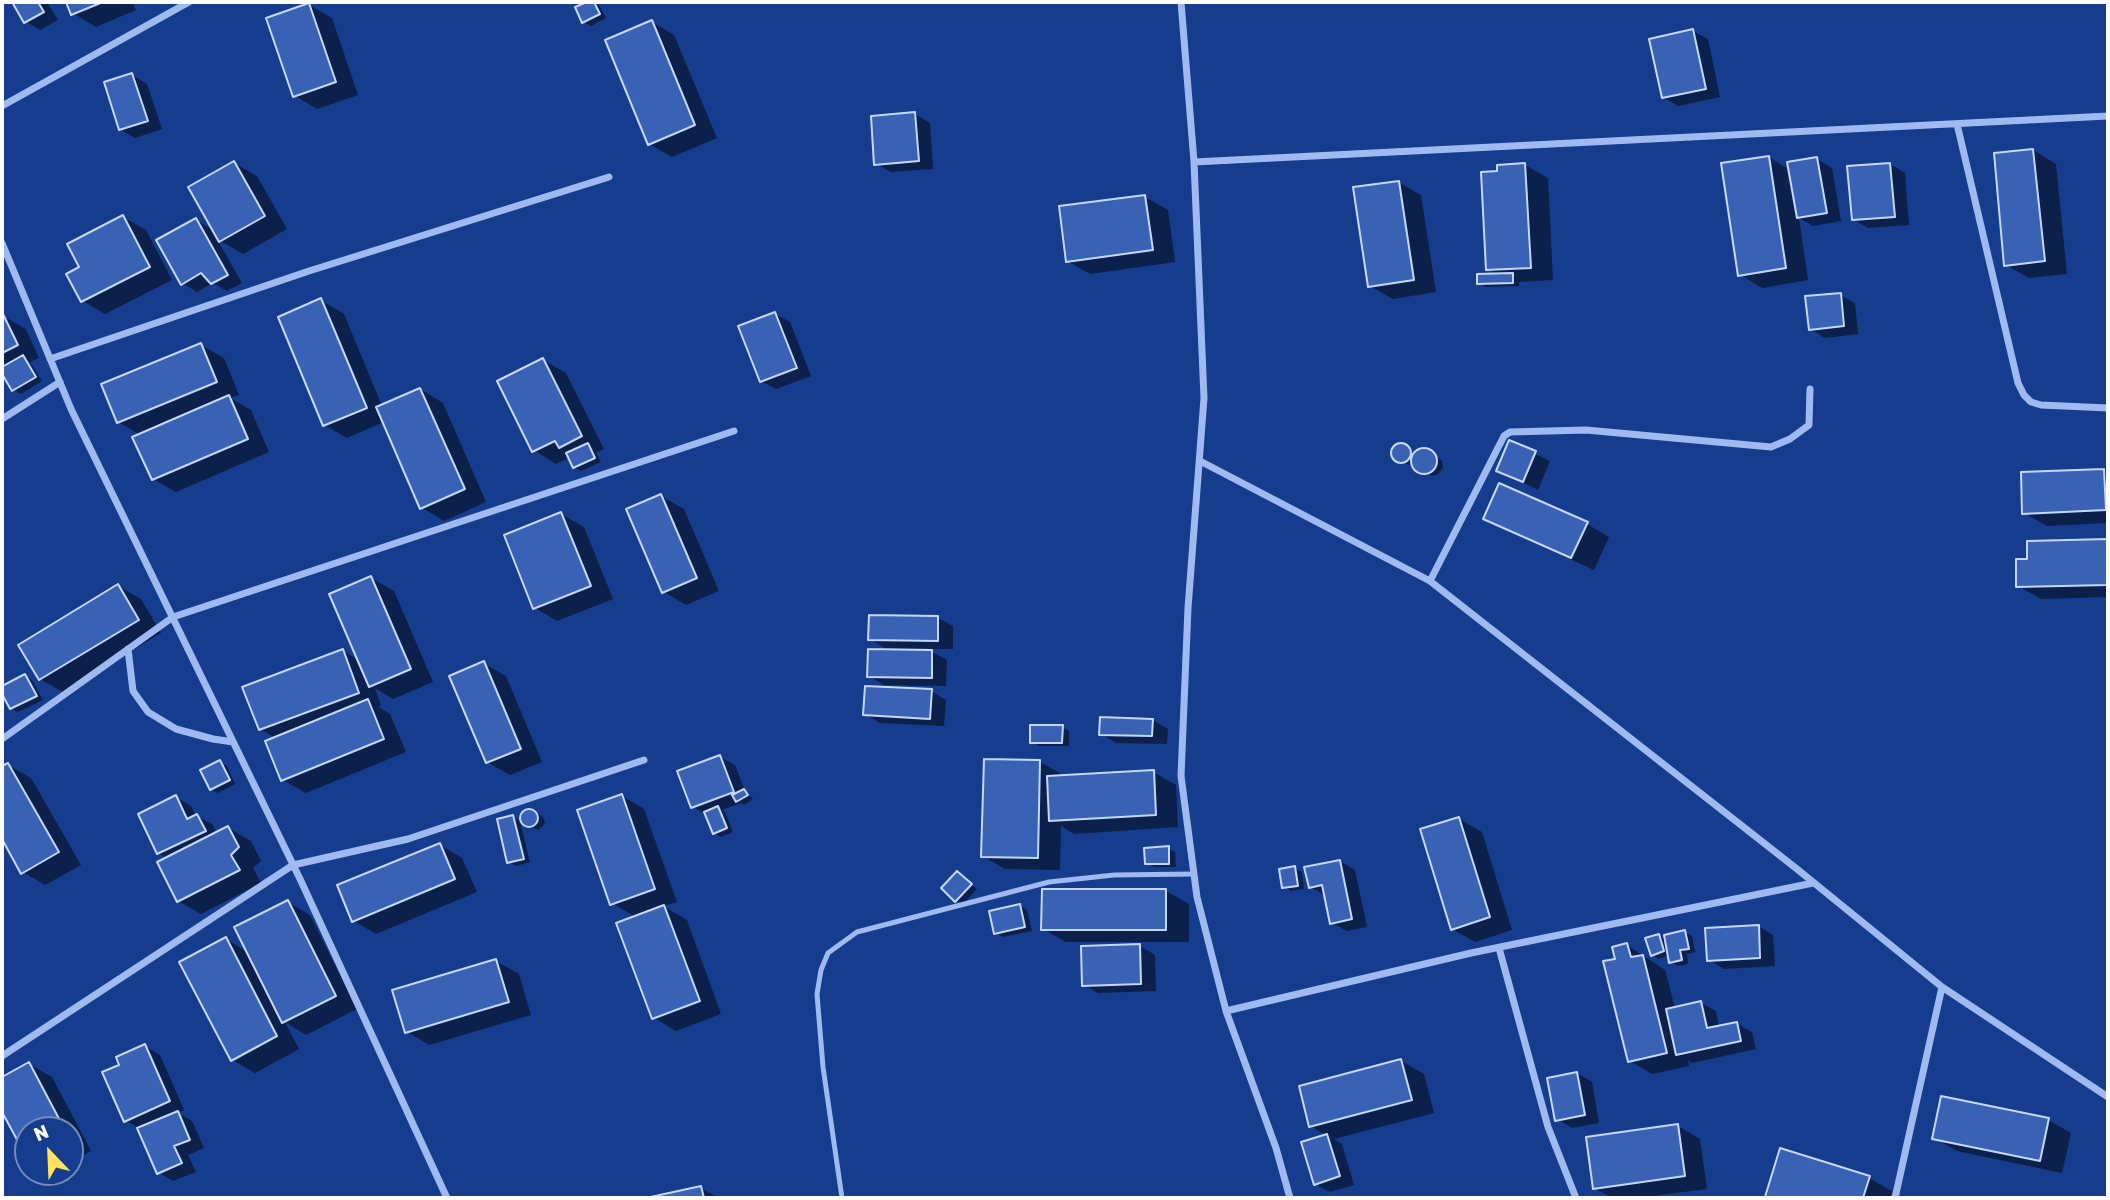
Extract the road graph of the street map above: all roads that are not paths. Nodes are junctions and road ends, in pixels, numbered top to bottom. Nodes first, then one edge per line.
1 (190, 2) edge
2 (1181, 2) edge
3 (2, 106) edge
4 (2108, 116) edge
5 (1957, 124) junction
6 (1194, 162) junction
7 (609, 177) dead end
8 (2, 243) edge
9 (50, 359) junction
10 (60, 382) junction
11 (1810, 389) dead end
12 (2108, 408) edge
13 (2, 419) edge
14 (734, 432) dead end
15 (1200, 461) junction
16 (1430, 581) junction
17 (173, 617) junction
18 (128, 649) junction
19 (2, 739) edge
20 (233, 742) junction
21 (644, 760) dead end
22 (293, 865) junction
23 (1194, 874) junction
24 (1813, 883) junction
25 (1499, 947) junction
26 (1942, 987) junction
27 (1226, 1011) junction
28 (2, 1056) edge
29 (2108, 1097) edge
30 (447, 1198) edge
31 (842, 1198) edge
32 (1290, 1198) edge
33 (1576, 1198) edge
34 (1895, 1198) edge

1 - 3 street
2 - 6 street
4 - 5 street
5 - 6 street
5 - 12 street
6 - 15 street
7 - 9 street
8 - 9 street
9 - 10 street
10 - 13 street
10 - 17 street
11 - 16 street
14 - 17 street
15 - 16 street
15 - 23 street
16 - 24 street
17 - 18 street
17 - 20 street
18 - 19 street
18 - 20 street
20 - 22 street
21 - 22 street
22 - 28 street
22 - 30 street
23 - 27 street
23 - 31 lane
24 - 25 street
24 - 26 street
25 - 27 street
25 - 33 street
26 - 29 street
26 - 34 street
27 - 32 street

